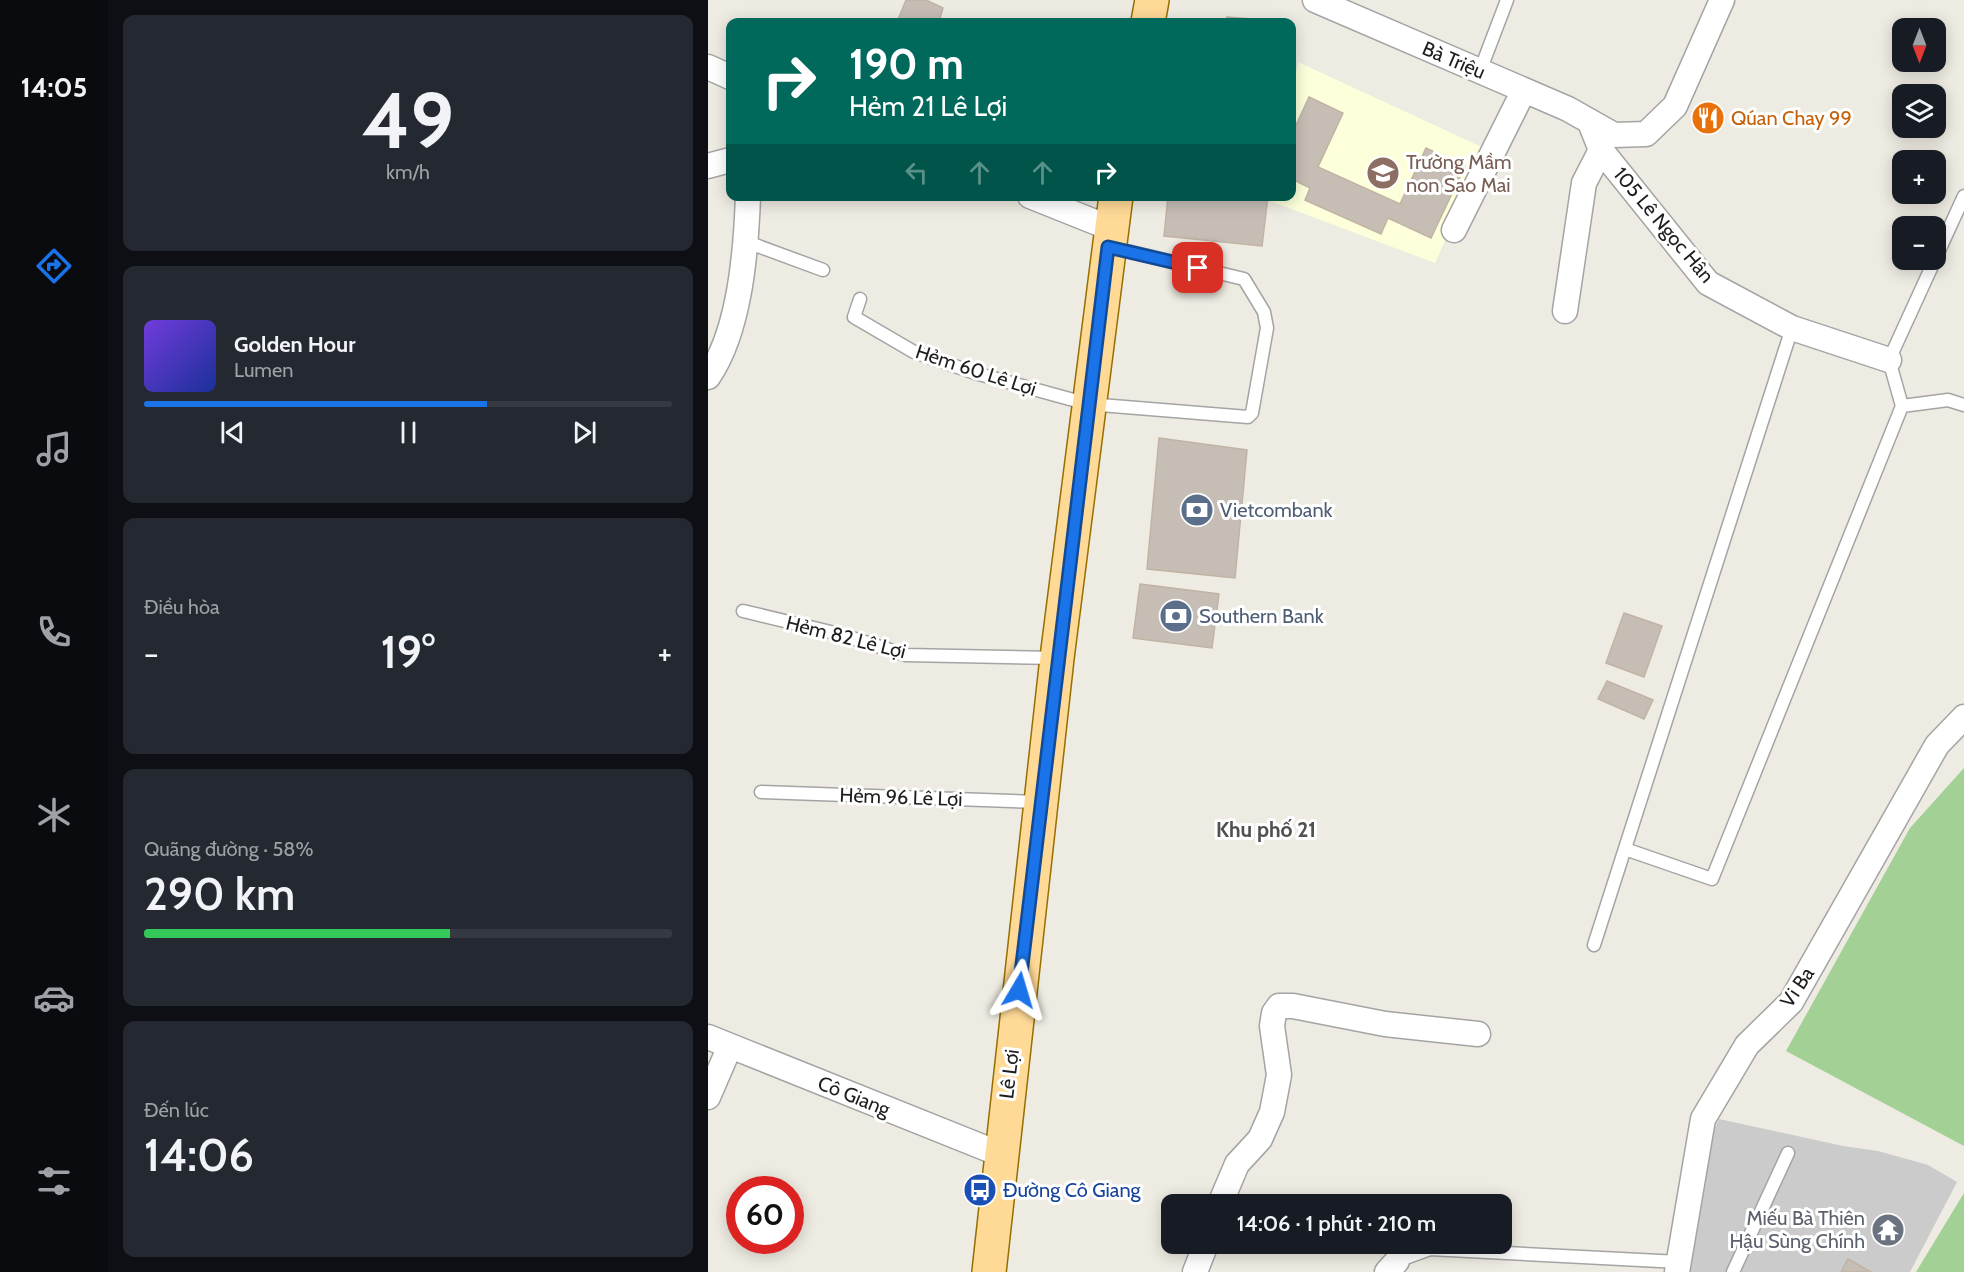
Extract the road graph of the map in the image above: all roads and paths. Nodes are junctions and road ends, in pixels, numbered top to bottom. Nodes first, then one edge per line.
1 (1152, 0) edge
2 (1315, 0) edge
3 (1507, 0) edge
4 (1722, 0) edge
5 (1149, 18) edge
6 (708, 67) edge
7 (1480, 71) junction
8 (726, 75) edge
9 (1524, 90) junction
10 (1591, 125) junction
11 (1601, 150) junction
12 (726, 161) edge
13 (708, 166) edge
14 (1964, 196) edge
15 (748, 201) edge
16 (1040, 201) edge
17 (1115, 201) edge
18 (1454, 230) dead end
19 (1109, 237) junction
20 (747, 242) junction
21 (824, 270) dead end
22 (860, 298) dead end
23 (1565, 311) dead end
24 (1792, 328) junction
25 (1889, 360) junction
26 (708, 377) edge
27 (1088, 404) junction
28 (1964, 405) edge
29 (1902, 406) junction
30 (743, 611) dead end
31 (1057, 658) junction
32 (1964, 717) edge
33 (761, 792) dead end
34 (1041, 802) junction
35 (1625, 849) junction
36 (1594, 945) dead end
37 (1478, 1034) dead end
38 (719, 1041) edge
39 (708, 1097) edge
40 (1788, 1153) dead end
41 (1000, 1154) junction
42 (1224, 1194) edge
43 (1202, 1254) edge
44 (1392, 1266) edge
45 (1678, 1267) edge
46 (989, 1272) edge
47 (1195, 1272) edge
48 (1733, 1272) edge

1 - 5 main road
2 - 7 street, Bà Triệu
3 - 7 lane
4 - 10 street, Bà Triệu
6 - 8 street
7 - 9 street, Bà Triệu
9 - 10 street, Bà Triệu
9 - 18 street
10 - 11 street, 105 Lê Ngọc Hân
11 - 23 street
11 - 24 street, 105 Lê Ngọc Hân
12 - 13 street
14 - 25 lane
15 - 20 street
16 - 19 street
17 - 19 main road, Lê Lợi
19 - 27 main road, Lê Lợi
19 - 27 lane
20 - 21 lane
20 - 26 street
22 - 27 lane, Hẻm 60 Lê Lợi
24 - 25 street, 105 Lê Ngọc Hân
24 - 35 lane
25 - 29 lane
27 - 31 main road, Lê Lợi
28 - 29 lane
29 - 35 lane
30 - 31 lane, Hẻm 82 Lê Lợi
31 - 34 main road, Lê Lợi
32 - 45 street, Vi Ba
33 - 34 lane, Hẻm 96 Lê Lợi
34 - 41 main road, Lê Lợi
35 - 36 lane
37 - 42 street
38 - 39 street
38 - 41 street, Cô Giang
40 - 48 lane
41 - 46 main road, Lê Lợi
43 - 47 street
44 - 45 lane

